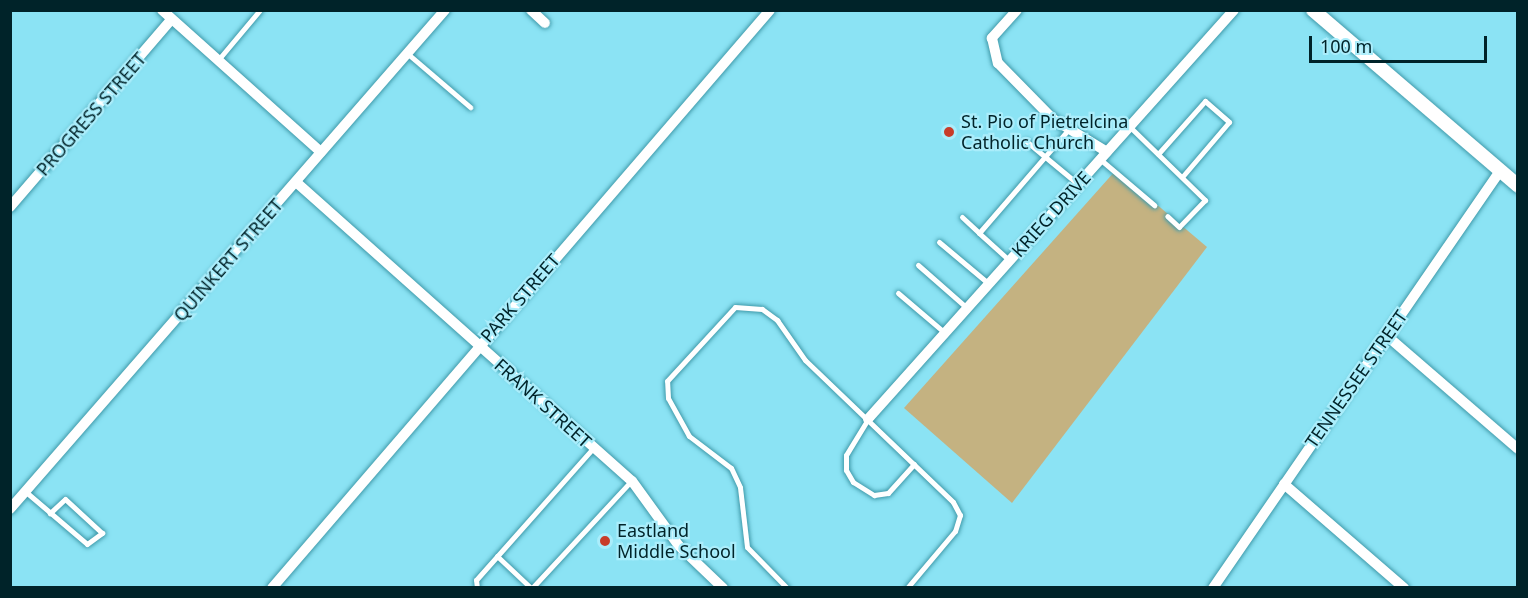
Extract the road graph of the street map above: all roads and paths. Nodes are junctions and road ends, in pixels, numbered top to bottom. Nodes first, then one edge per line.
1 (162, 10) edge
2 (261, 10) edge
3 (445, 10) edge
4 (531, 10) edge
5 (770, 10) edge
6 (1017, 10) edge
7 (1234, 10) edge
8 (1313, 10) edge
9 (171, 20) junction
10 (545, 23) dead end
11 (408, 54) junction
12 (218, 60) junction
13 (470, 107) dead end
14 (1130, 127) junction
15 (1068, 130) junction
16 (1026, 141) dead end
17 (321, 152) junction
18 (1158, 154) junction
19 (1045, 156) junction
20 (1103, 156) junction
21 (1500, 171) junction
22 (1182, 177) junction
23 (296, 182) junction
24 (1078, 184) junction
25 (1518, 186) edge
26 (1154, 206) dead end
27 (10, 207) edge
28 (1167, 216) dead end
29 (962, 217) dead end
30 (979, 233) junction
31 (939, 242) dead end
32 (1010, 261) junction
33 (918, 265) dead end
34 (989, 284) junction
35 (898, 293) dead end
36 (967, 308) junction
37 (945, 333) junction
38 (1386, 335) junction
39 (479, 345) junction
40 (868, 419) junction
41 (593, 448) junction
42 (1518, 449) edge
43 (914, 464) junction
44 (632, 481) junction
45 (1284, 484) junction
46 (26, 492) junction
47 (10, 509) edge
48 (50, 513) junction
49 (497, 556) junction
50 (272, 588) edge
51 (477, 588) edge
52 (531, 588) edge
53 (723, 588) edge
54 (787, 588) edge
55 (908, 588) edge
56 (1213, 588) edge
57 (1404, 588) edge

1 - 9 street
2 - 12 lane
3 - 11 street, QUINKERT STREET
4 - 10 street
5 - 39 street, PARK STREET
6 - 15 street
7 - 14 street, KRIEG DRIVE
8 - 21 main road
9 - 12 street
9 - 27 street, PROGRESS STREET
11 - 13 lane
11 - 17 street, QUINKERT STREET
12 - 17 street
14 - 18 lane
14 - 20 street, KRIEG DRIVE
15 - 19 lane
15 - 20 street
16 - 19 lane
17 - 23 street, QUINKERT STREET
18 - 22 lane
18 - 22 lane
19 - 24 lane
19 - 30 lane
20 - 24 street, KRIEG DRIVE
20 - 26 lane
21 - 25 main road
21 - 38 street, TENNESSEE STREET
22 - 28 lane
23 - 39 street, FRANK STREET
23 - 46 street, QUINKERT STREET
24 - 32 street, KRIEG DRIVE
29 - 30 lane
30 - 32 lane
31 - 34 lane
32 - 34 street, KRIEG DRIVE
33 - 36 lane
34 - 36 street, KRIEG DRIVE
35 - 37 lane
36 - 37 street, KRIEG DRIVE
37 - 40 street, KRIEG DRIVE
38 - 42 street
38 - 45 street, TENNESSEE STREET
39 - 41 street, FRANK STREET
39 - 50 street, PARK STREET
40 - 43 lane
40 - 43 lane
40 - 54 lane
41 - 44 street, FRANK STREET
41 - 49 lane
43 - 55 lane
44 - 52 lane
44 - 53 street, FRANK STREET
45 - 56 street, TENNESSEE STREET
45 - 57 street
46 - 47 street, QUINKERT STREET
46 - 48 lane
48 - 48 lane
49 - 51 lane
49 - 52 lane

